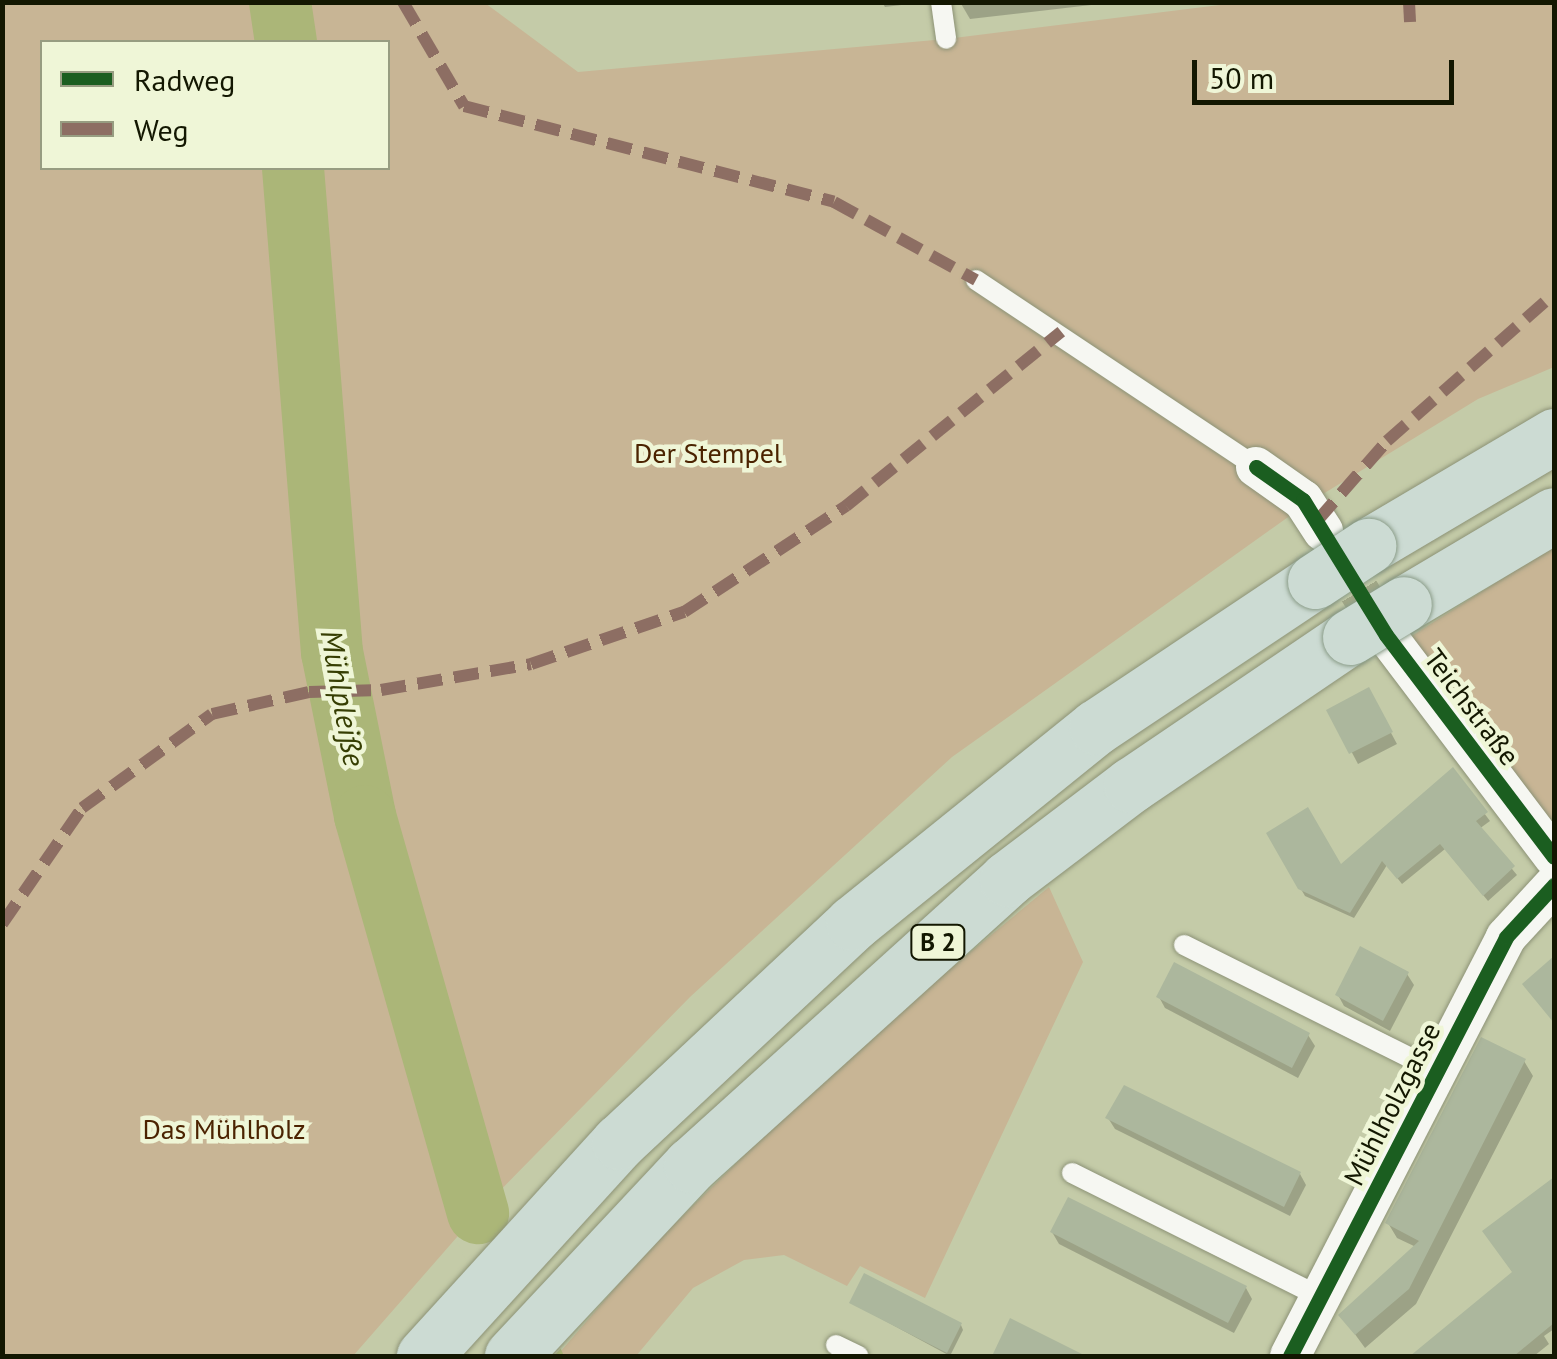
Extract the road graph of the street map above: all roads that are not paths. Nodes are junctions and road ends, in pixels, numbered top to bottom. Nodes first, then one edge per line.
1 (941, 2) edge
2 (946, 39) dead end
3 (976, 280) dead end
4 (1554, 436) edge
5 (1256, 467) joint
6 (1554, 515) edge
7 (1336, 553) junction
8 (1380, 625) junction
9 (1554, 857) edge
10 (1554, 885) edge
11 (1184, 945) dead end
12 (1437, 1071) junction
13 (1072, 1173) dead end
14 (1321, 1298) junction
15 (836, 1345) dead end
16 (424, 1356) edge
17 (512, 1356) edge
18 (859, 1356) edge
19 (1290, 1356) edge

1 - 2 lane
3 - 5 lane
4 - 7 highway, B 2
5 - 7 street
6 - 8 highway, B 2
7 - 16 highway, B 2
8 - 9 street, Teichstraße
8 - 17 highway, B 2
10 - 12 street, Mühlholzgasse
11 - 12 lane
12 - 14 street, Mühlholzgasse
13 - 14 lane
14 - 19 street, Mühlholzgasse
15 - 18 lane

